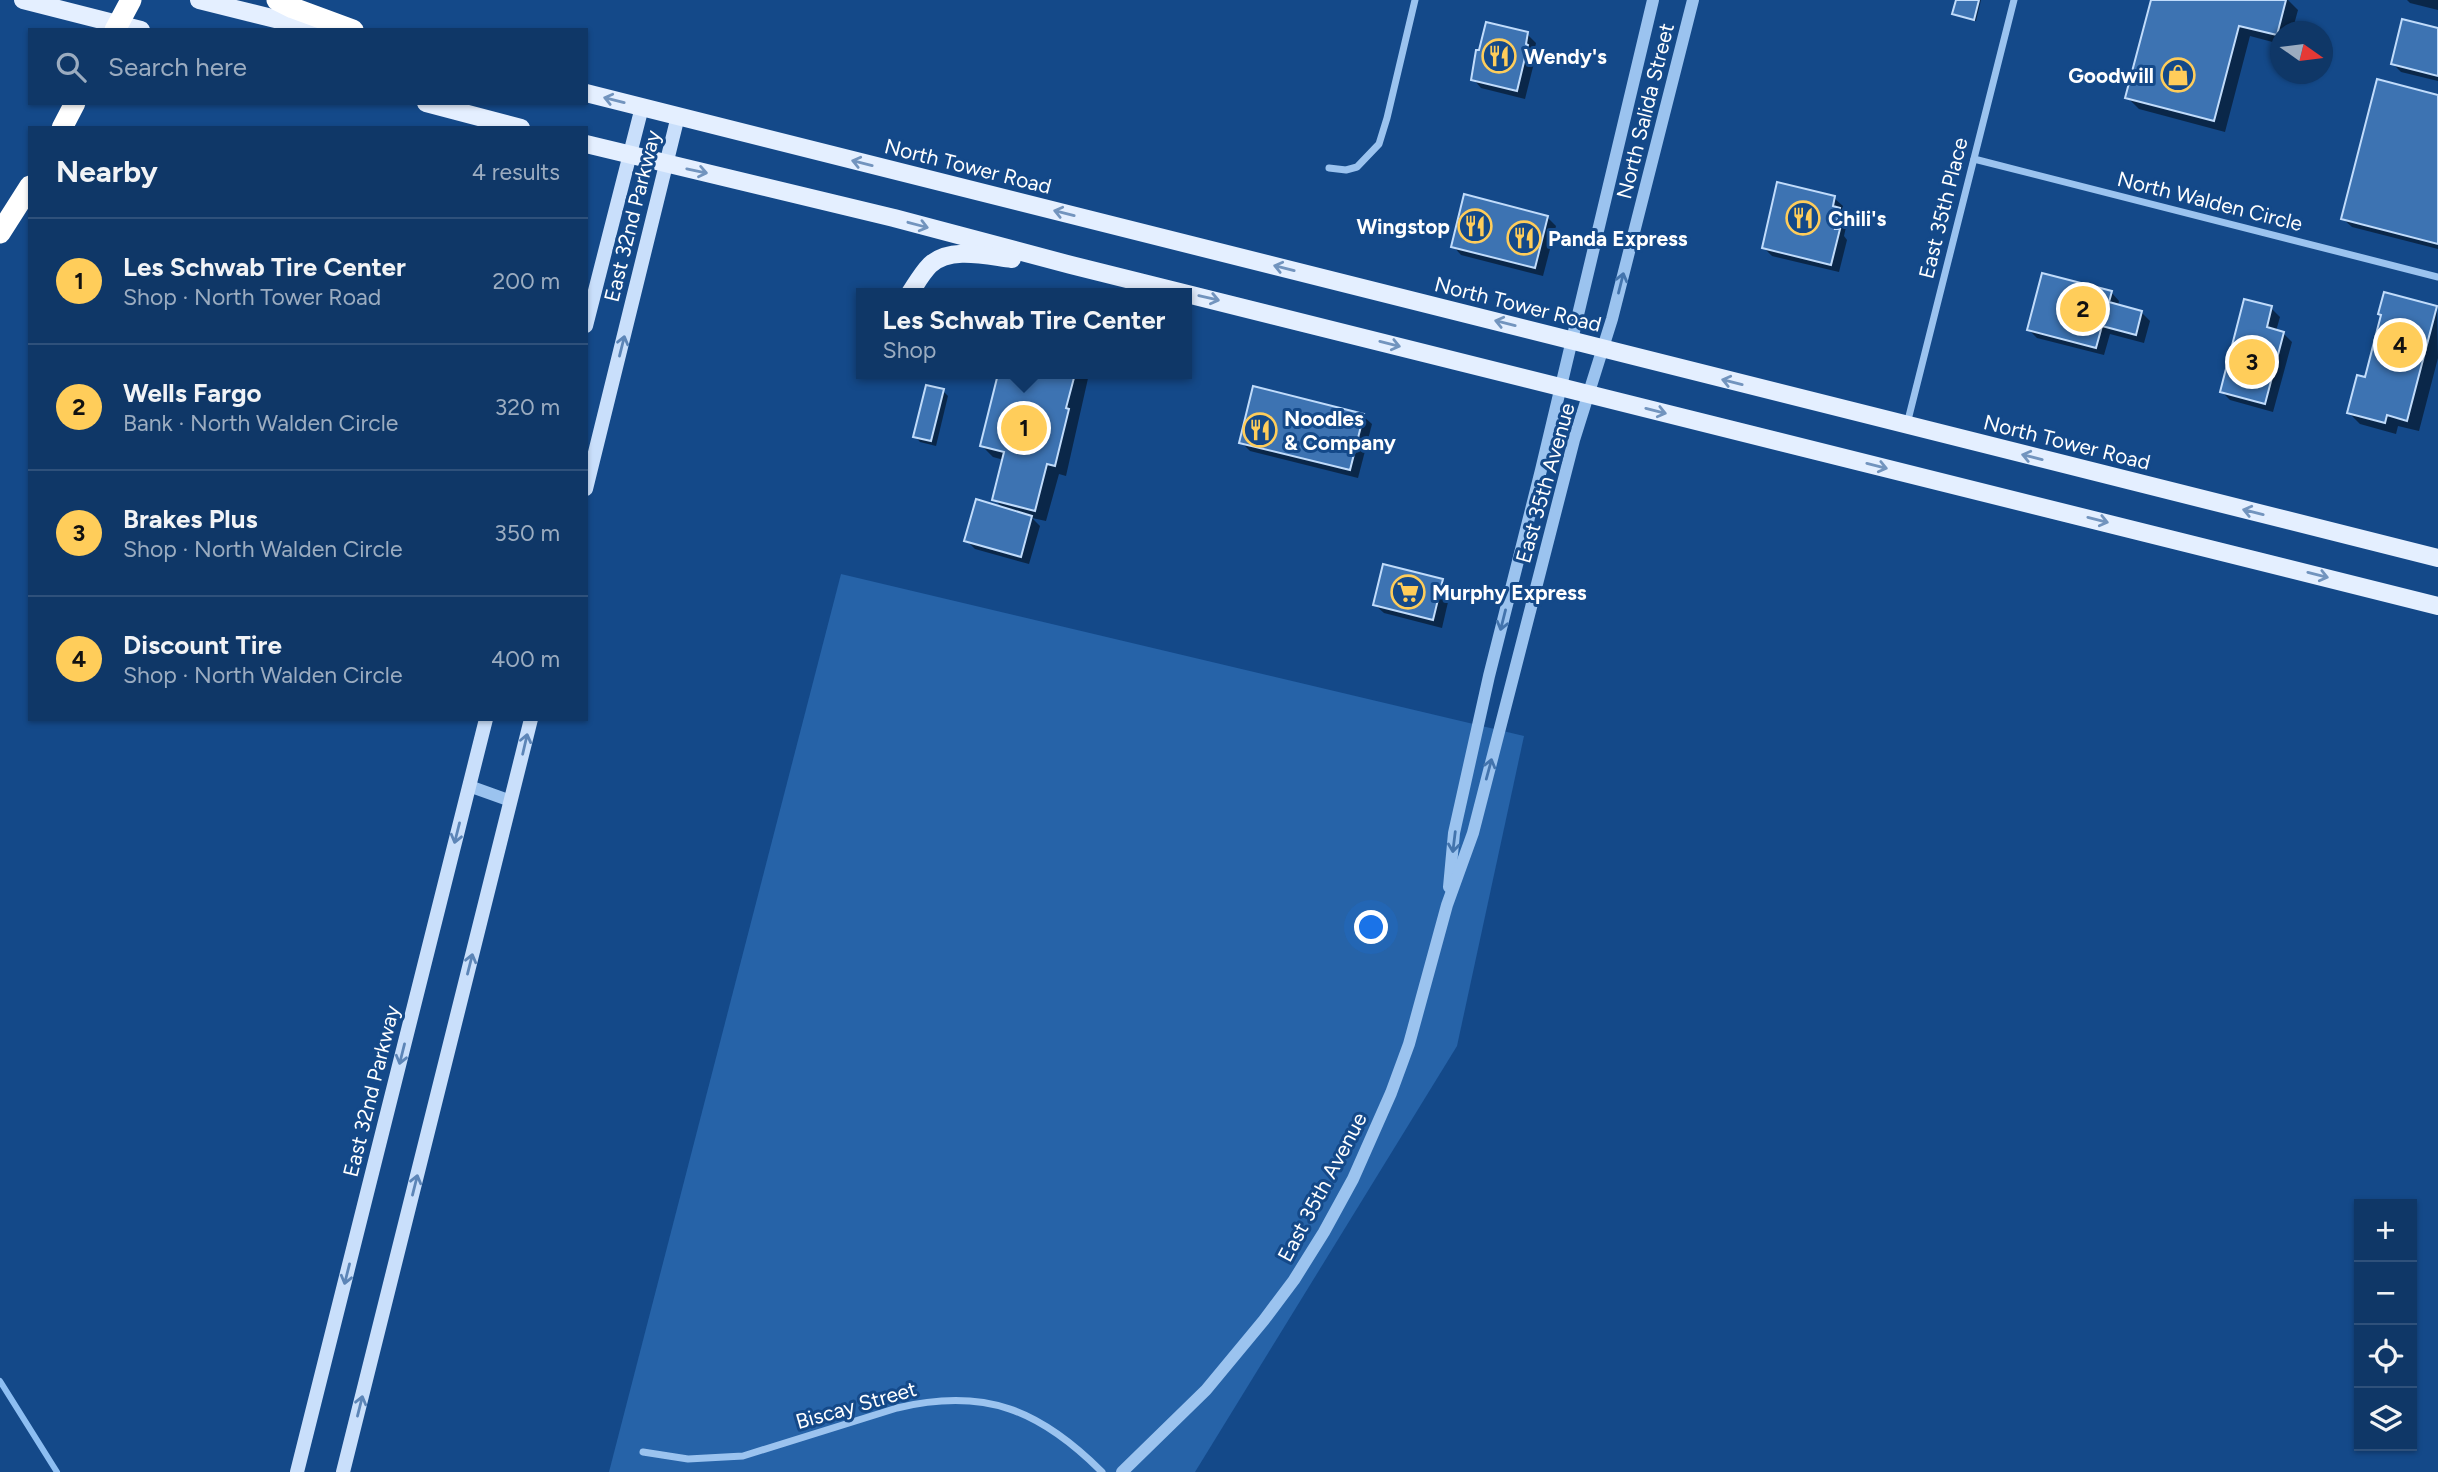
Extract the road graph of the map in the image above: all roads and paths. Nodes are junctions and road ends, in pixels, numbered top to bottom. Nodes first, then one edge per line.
1 (23, 0) edge
2 (131, 0) edge
3 (199, 0) edge
4 (277, 0) edge
5 (1415, 0) edge
6 (1653, 0) edge
7 (1693, 0) edge
8 (2014, 0) edge
9 (117, 27) edge
10 (312, 28) edge
11 (348, 28) edge
12 (588, 94) edge
13 (74, 105) edge
14 (434, 105) edge
15 (642, 107) junction
16 (678, 116) junction
17 (63, 126) edge
18 (513, 126) edge
19 (588, 145) edge
20 (630, 156) junction
21 (1974, 159) junction
22 (668, 164) junction
23 (1329, 168) dead end
24 (28, 189) edge
25 (0, 233) edge
26 (1071, 265) junction
27 (2438, 277) edge
28 (914, 288) edge
29 (1163, 288) edge
30 (1192, 295) edge
31 (588, 318) edge
32 (1571, 340) junction
33 (1603, 349) junction
34 (1559, 387) junction
35 (1590, 394) junction
36 (1907, 425) junction
37 (588, 481) edge
38 (2438, 558) edge
39 (2438, 606) edge
40 (485, 721) edge
41 (531, 721) edge
42 (469, 786) junction
43 (511, 802) junction
44 (1447, 905) junction
45 (643, 1452) dead end
46 (297, 1472) edge
47 (343, 1472) edge
48 (1102, 1472) edge
49 (1122, 1472) edge

1 - 9 main road
2 - 9 highway
3 - 10 main road
4 - 11 highway
5 - 23 street
6 - 32 street, North Salida Street
33 -> 7 street, North Salida Street
8 - 21 street, East 35th Place
15 -> 12 main road, North Tower Road
13 - 17 highway
14 - 18 main road
15 - 16 main road, North Tower Road
15 - 20 main road, East 32nd Parkway
16 - 22 main road, East 32nd Parkway
32 -> 16 main road, North Tower Road
19 - 20 main road
20 - 22 main road
20 - 31 main road, East 32nd Parkway
21 - 27 street, North Walden Circle
21 - 36 street, East 35th Place
22 -> 26 main road
37 -> 22 main road, East 32nd Parkway
24 - 25 highway
26 - 28 main road
26 -> 29 main road
30 -> 34 main road
32 - 33 main road, North Tower Road
32 - 34 street, North Salida Street
33 - 35 street, North Salida Street
36 -> 33 main road, North Tower Road
34 - 35 main road
34 -> 44 street, East 35th Avenue
35 -> 39 main road
44 -> 35 street, East 35th Avenue
38 -> 36 main road, North Tower Road
40 - 42 main road, East 32nd Parkway
43 -> 41 main road
42 - 43 street
42 -> 46 main road, East 32nd Parkway
47 -> 43 main road
44 - 49 street, East 35th Avenue
45 - 48 street, Biscay Street

